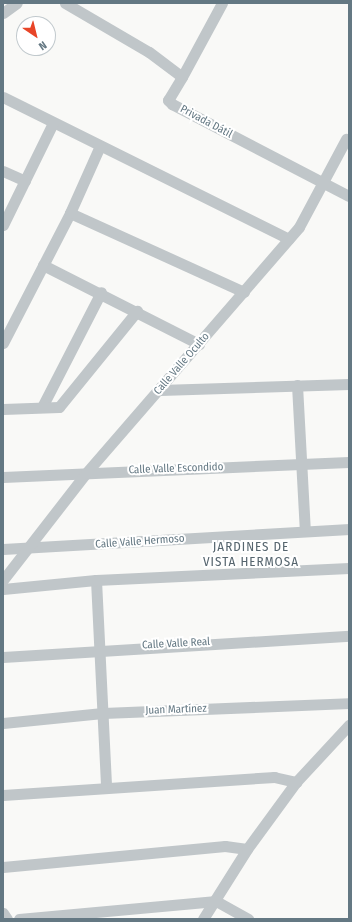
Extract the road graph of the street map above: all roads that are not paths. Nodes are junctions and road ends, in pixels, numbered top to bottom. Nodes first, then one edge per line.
1 (16, 3) edge
2 (65, 3) edge
3 (222, 3) edge
4 (3, 13) edge
5 (182, 77) junction
6 (3, 97) edge
7 (53, 123) junction
8 (346, 139) dead end
9 (100, 146) junction
10 (3, 171) edge
11 (25, 181) junction
12 (323, 183) junction
13 (349, 196) edge
14 (70, 213) junction
15 (3, 225) edge
16 (289, 239) junction
17 (43, 265) junction
18 (101, 292) junction
19 (244, 292) junction
20 (137, 311) junction
21 (3, 343) edge
22 (200, 344) junction
23 (349, 384) edge
24 (297, 385) junction
25 (160, 390) junction
26 (42, 407) junction
27 (3, 409) edge
28 (349, 462) edge
29 (302, 464) junction
30 (86, 473) junction
31 (3, 477) edge
32 (349, 529) edge
33 (305, 531) junction
34 (3, 549) edge
35 (28, 550) junction
36 (349, 568) edge
37 (3, 580) edge
38 (96, 580) junction
39 (3, 589) edge
40 (349, 636) edge
41 (100, 648) junction
42 (3, 656) edge
43 (349, 703) edge
44 (103, 713) junction
45 (3, 723) edge
46 (349, 725) edge
47 (296, 782) junction
48 (106, 787) junction
49 (3, 795) edge
50 (247, 849) junction
51 (3, 866) edge
52 (216, 900) junction
53 (3, 913) edge
54 (7, 919) edge
55 (19, 919) edge
56 (204, 919) edge
57 (248, 919) edge

1 - 4 street
2 - 5 street
3 - 5 street
5 - 12 street, Privada Dátil
6 - 7 street
7 - 9 street
7 - 11 street
8 - 12 street, Calle Valle Oculto
9 - 14 street
9 - 16 street
10 - 11 street
11 - 15 street
12 - 13 street, Privada Dátil
12 - 16 street, Calle Valle Oculto
14 - 17 street
14 - 19 street
16 - 19 street, Calle Valle Oculto
17 - 18 street
17 - 21 street
18 - 20 street
18 - 26 street
19 - 22 street, Calle Valle Oculto
20 - 22 street
20 - 26 street
22 - 25 street, Calle Valle Oculto
23 - 24 street
24 - 25 street
24 - 29 street
25 - 30 street, Calle Valle Oculto
26 - 27 street
28 - 29 street, Calle Valle Escondido
29 - 30 street, Calle Valle Escondido
29 - 33 street
30 - 31 street, Calle Valle Escondido
30 - 35 street, Calle Valle Oculto
32 - 33 street, Calle Valle Hermoso
33 - 35 street, Calle Valle Hermoso
34 - 35 street, Calle Valle Hermoso
35 - 37 street, Calle Valle Oculto
36 - 38 street
38 - 39 street
38 - 41 street
40 - 41 street, Calle Valle Real
41 - 42 street, Calle Valle Real
41 - 44 street
43 - 44 street, Juan Martínez
44 - 45 street, Juan Martínez
44 - 48 street
46 - 47 street
47 - 48 street
47 - 50 street
48 - 49 street
50 - 51 street
50 - 52 street
52 - 55 street
52 - 56 street
52 - 57 street
53 - 54 street

